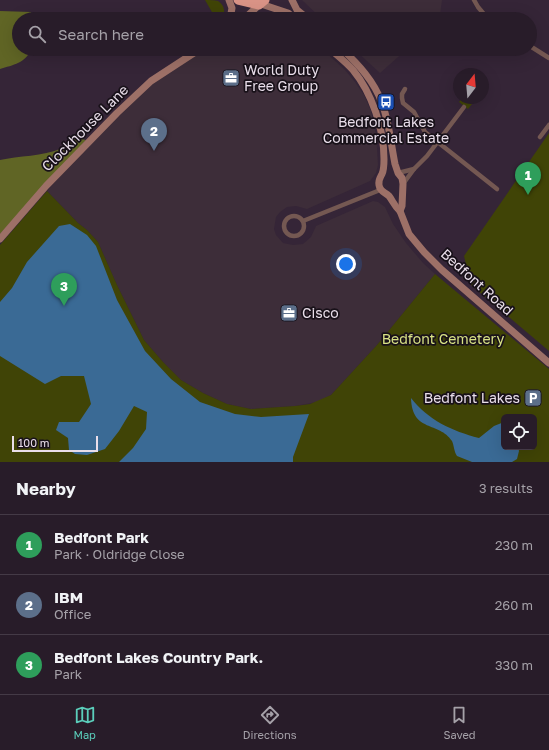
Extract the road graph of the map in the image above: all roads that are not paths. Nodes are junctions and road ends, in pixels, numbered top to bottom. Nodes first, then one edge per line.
1 (229, 0) edge
2 (238, 0) edge
3 (292, 0) edge
4 (474, 0) edge
5 (261, 3) edge
6 (231, 12) edge
7 (251, 12) edge
8 (285, 12) edge
9 (299, 12) edge
10 (482, 12) edge
11 (537, 50) edge
12 (189, 56) edge
13 (338, 56) edge
14 (349, 56) edge
15 (549, 58) edge
16 (406, 89) dead end
17 (464, 107) dead end
18 (549, 125) edge
19 (540, 137) dead end
20 (437, 142) junction
21 (414, 170) junction
22 (398, 173) junction
23 (382, 174) junction
24 (403, 186) junction
25 (497, 189) dead end
26 (380, 190) junction
27 (388, 195) junction
28 (400, 211) junction
29 (303, 221) junction
30 (0, 239) edge
31 (549, 363) edge

1 - 6 street
2 - 5 highway
3 - 9 street
4 - 10 street
5 - 7 street
5 - 8 street
11 - 15 street
12 - 30 street, Clockhouse Lane
13 - 23 street
14 - 22 street, Bedfont Road
16 - 20 street
17 - 20 street
18 - 19 street
20 - 21 street
20 - 25 street
21 - 22 street
21 - 24 street
22 - 23 street
22 - 24 street, Bedfont Road
23 - 26 street
24 - 27 street
24 - 28 street, Bedfont Road
26 - 27 street, Bedfont Road
26 - 29 street
27 - 28 street, Bedfont Road
28 - 31 street, Bedfont Road
29 - 29 street

